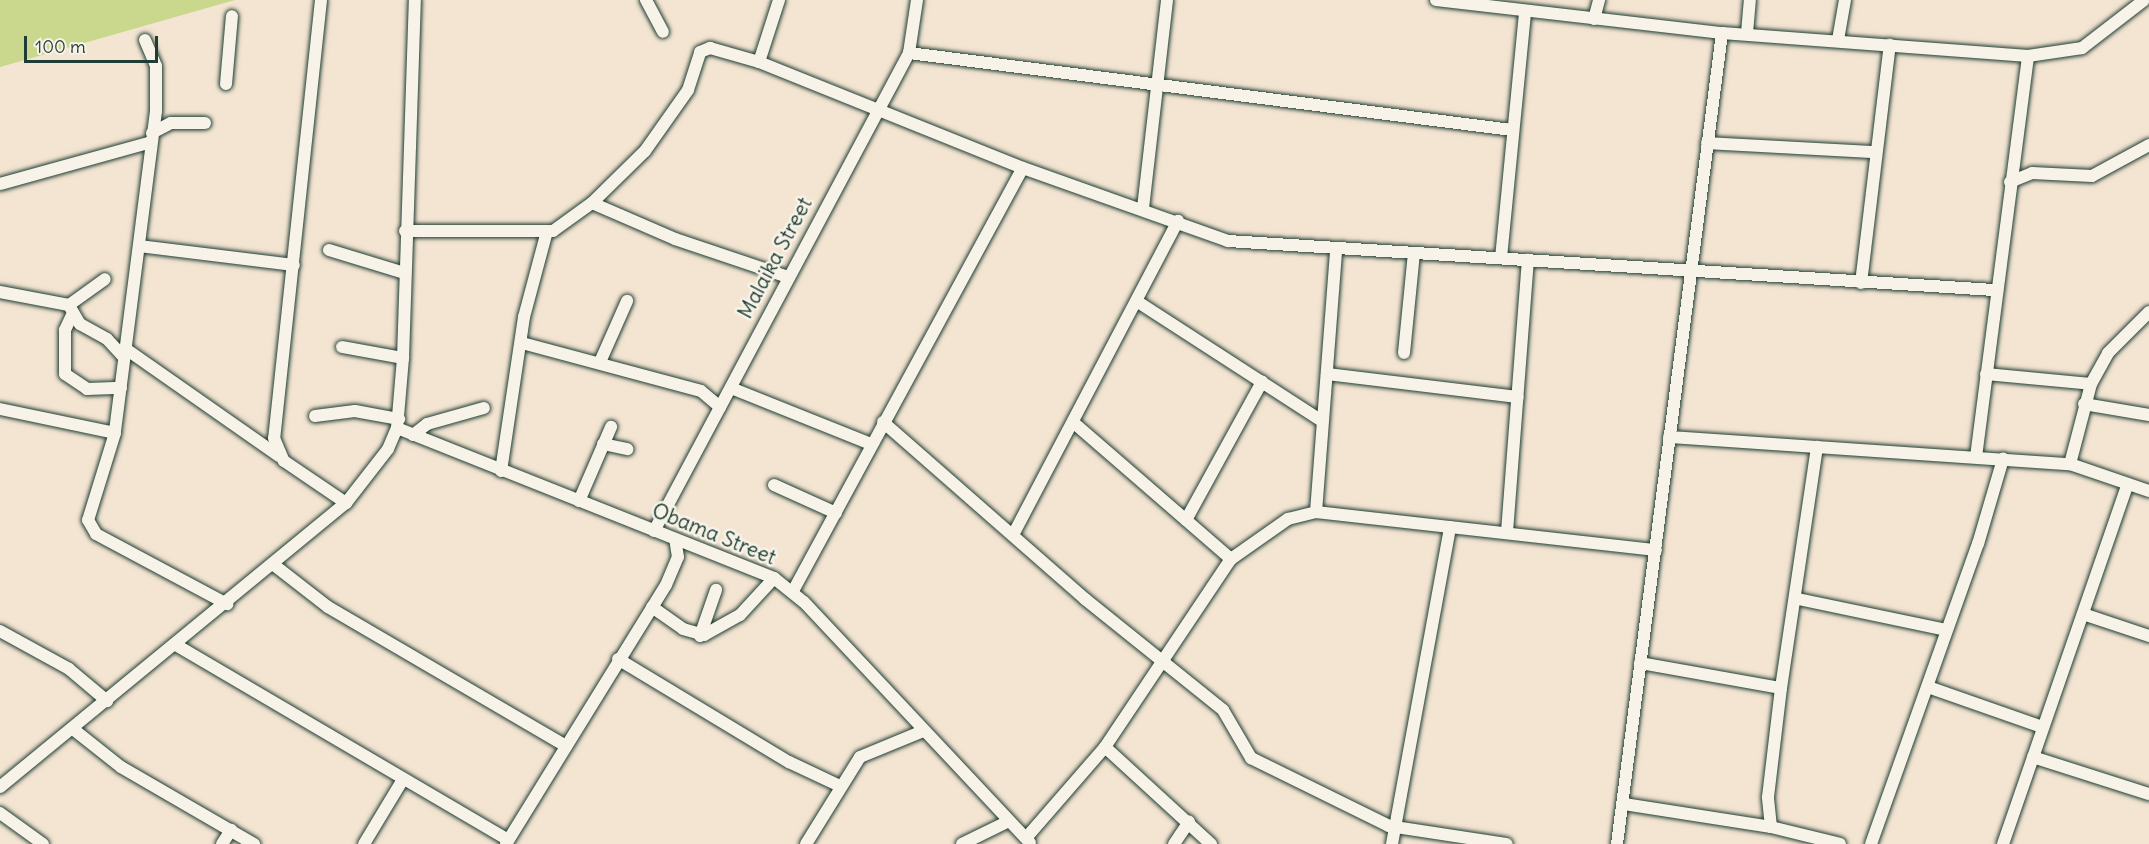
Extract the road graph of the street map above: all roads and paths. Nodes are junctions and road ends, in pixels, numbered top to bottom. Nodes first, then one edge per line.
1 (321, 0) edge
2 (416, 0) edge
3 (646, 0) edge
4 (779, 0) edge
5 (917, 0) edge
6 (1167, 0) edge
7 (1436, 0) edge
8 (1599, 0) edge
9 (1750, 0) edge
10 (1845, 0) edge
11 (2144, 0) edge
12 (1510, 5) edge
13 (1525, 12) junction
14 (232, 16) dead end
15 (1594, 18) junction
16 (663, 32) dead end
17 (1722, 33) junction
18 (1747, 33) junction
19 (145, 40) dead end
20 (1838, 40) junction
21 (1890, 45) junction
22 (909, 53) junction
23 (2028, 56) junction
24 (759, 62) junction
25 (226, 84) dead end
26 (1155, 85) junction
27 (880, 110) junction
28 (205, 123) dead end
29 (1512, 130) junction
30 (151, 138) junction
31 (1707, 143) junction
32 (2149, 144) edge
33 (1875, 152) junction
34 (1023, 168) junction
35 (2010, 182) junction
36 (0, 184) edge
37 (592, 203) junction
38 (1143, 208) junction
39 (1178, 220) junction
40 (405, 231) junction
41 (546, 235) junction
42 (139, 246) junction
43 (329, 250) dead end
44 (1336, 252) junction
45 (1414, 253) junction
46 (1501, 258) junction
47 (1528, 260) junction
48 (294, 265) junction
49 (1690, 270) junction
50 (404, 273) junction
51 (785, 276) junction
52 (105, 279) dead end
53 (1861, 283) junction
54 (1995, 290) junction
55 (0, 292) edge
56 (627, 301) dead end
57 (1138, 302) junction
58 (70, 310) junction
59 (2149, 312) edge
60 (522, 343) junction
61 (342, 348) dead end
62 (125, 353) junction
63 (1404, 353) dead end
64 (403, 358) junction
65 (600, 362) junction
66 (1327, 374) junction
67 (1986, 374) junction
68 (1262, 382) junction
69 (2091, 384) junction
70 (121, 388) junction
71 (729, 390) junction
72 (711, 395) junction
73 (1518, 397) junction
74 (2084, 404) junction
75 (720, 407) junction
76 (484, 408) dead end
77 (0, 410) edge
78 (2149, 415) edge
79 (315, 416) dead end
80 (1322, 421) junction
81 (883, 422) junction
82 (1074, 423) junction
83 (398, 424) junction
84 (611, 428) dead end
85 (115, 433) junction
86 (412, 435) junction
87 (1669, 437) junction
88 (603, 444) junction
89 (871, 444) junction
90 (1817, 447) junction
91 (627, 449) dead end
92 (280, 457) junction
93 (1976, 457) junction
94 (2003, 459) junction
95 (2070, 464) junction
96 (501, 471) junction
97 (2128, 484) junction
98 (774, 485) dead end
99 (2149, 491) edge
100 (579, 501) junction
101 (346, 503) junction
102 (1316, 512) junction
103 (836, 513) junction
104 (1186, 520) junction
105 (1450, 527) junction
106 (654, 531) junction
107 (1508, 532) junction
108 (1012, 535) junction
109 (675, 539) junction
110 (694, 546) junction
111 (1656, 550) junction
112 (678, 557) junction
113 (1231, 559) junction
114 (274, 565) junction
115 (774, 578) junction
116 (716, 590) dead end
117 (793, 591) junction
118 (1798, 599) junction
119 (228, 604) junction
120 (652, 608) junction
121 (2083, 614) junction
122 (1946, 630) junction
123 (0, 631) edge
124 (700, 636) junction
125 (2149, 636) edge
126 (176, 645) junction
127 (618, 659) junction
128 (1162, 662) junction
129 (1640, 663) junction
130 (1928, 687) junction
131 (1781, 688) junction
132 (108, 701) junction
133 (2042, 727) junction
134 (73, 729) junction
135 (923, 731) junction
136 (566, 746) junction
137 (1105, 747) junction
138 (2033, 757) junction
139 (402, 781) junction
140 (840, 786) junction
141 (0, 787) edge
142 (2149, 794) edge
143 (1624, 804) junction
144 (0, 813) edge
145 (1009, 821) junction
146 (1189, 822) junction
147 (1395, 827) junction
148 (1771, 827) junction
149 (231, 830) junction
150 (1028, 841) edge
151 (507, 842) edge
152 (1490, 843) edge
153 (43, 844) edge
154 (222, 844) edge
155 (254, 844) edge
156 (364, 844) edge
157 (806, 844) edge
158 (962, 844) edge
159 (1174, 844) edge
160 (1211, 844) edge
161 (1392, 844) edge
162 (1507, 844) edge
163 (1617, 844) edge
164 (1840, 844) edge
165 (1871, 844) edge
166 (2003, 844) edge

1 - 48 street
2 - 40 street
3 - 16 street
4 - 24 street
5 - 22 street, Malaika Street
6 - 26 street
7 - 12 street
8 - 15 street
9 - 18 street
10 - 20 street
11 - 23 street
12 - 13 street
13 - 15 street
13 - 29 street
14 - 25 street
15 - 17 street
17 - 18 street
17 - 31 street
18 - 20 street
19 - 30 street
20 - 21 street
21 - 23 street
21 - 33 street
22 - 26 street
22 - 27 street, Malaika Street
23 - 35 street
24 - 27 street
24 - 37 street
26 - 29 street
26 - 38 street
27 - 34 street
27 - 51 street, Malaika Street
28 - 30 street
29 - 46 street
30 - 36 street
30 - 42 street
31 - 33 street
31 - 49 street
32 - 35 street
33 - 53 street
34 - 38 street
34 - 81 street
35 - 54 street
37 - 41 street
37 - 51 street
38 - 39 street
39 - 44 street
39 - 57 street
40 - 41 street
40 - 50 street
41 - 60 street
42 - 48 street
42 - 62 street
43 - 50 street
44 - 45 street
44 - 66 street
45 - 46 street
45 - 63 street
46 - 47 street
47 - 49 street
47 - 73 street
48 - 92 street
49 - 53 street
49 - 87 street
50 - 64 street
51 - 71 street, Malaika Street
52 - 58 street
53 - 54 street
54 - 67 street
55 - 58 street
56 - 65 street
57 - 68 street
57 - 82 street
58 - 62 street
58 - 70 street
59 - 69 street
60 - 65 street
60 - 96 street
61 - 64 street
62 - 70 street
62 - 92 street
64 - 83 street
65 - 72 street
66 - 73 street
66 - 80 street
67 - 69 street
67 - 93 street
68 - 80 street
68 - 104 street
69 - 74 street
70 - 85 street
71 - 72 street
71 - 75 street, Malaika Street
71 - 89 street
72 - 75 street
73 - 107 street
74 - 78 street
74 - 95 street
75 - 106 street, Malaika Street
76 - 86 street
77 - 85 street
79 - 83 street, Obama Street
80 - 102 street
81 - 89 street
81 - 108 street
82 - 104 street
82 - 108 street
83 - 86 street, Obama Street
83 - 101 street
84 - 88 street
85 - 119 street
86 - 96 street, Obama Street
87 - 90 street
87 - 111 street
88 - 91 street
88 - 100 street
89 - 103 street
90 - 93 street
90 - 118 street
92 - 101 street
93 - 94 street
94 - 95 street
94 - 122 street
95 - 97 street
96 - 100 street, Obama Street
97 - 99 street
97 - 121 street
98 - 103 street
100 - 106 street, Obama Street
101 - 114 street
102 - 105 street
102 - 113 street
103 - 117 street
104 - 113 street
105 - 107 street
105 - 147 street
106 - 109 street, Obama Street
107 - 111 street
108 - 128 street
109 - 110 street, Obama Street
109 - 112 street
110 - 112 street
110 - 115 street, Obama Street
111 - 129 street
112 - 120 street
113 - 128 street
114 - 119 street
114 - 136 street
115 - 117 street, Obama Street
115 - 124 street
116 - 124 street
117 - 135 street, Obama Street
118 - 122 street
118 - 131 street
119 - 126 street
120 - 124 street
120 - 127 street
121 - 125 street
121 - 133 street
122 - 130 street
123 - 132 street
126 - 132 street
126 - 139 street
127 - 136 street
127 - 140 street
128 - 137 street
128 - 147 street
129 - 131 street
129 - 143 street
130 - 133 street
130 - 165 street
131 - 148 street
132 - 134 street
133 - 138 street
134 - 141 street
134 - 149 street
135 - 140 street
135 - 145 street, Obama Street
136 - 151 street
137 - 146 street
137 - 150 street
138 - 142 street
138 - 166 street
139 - 151 street
139 - 156 street
140 - 157 street
143 - 148 street
143 - 163 street
144 - 153 street
145 - 150 street, Obama Street
145 - 158 street
146 - 159 street
146 - 160 street
147 - 152 street
147 - 161 street
148 - 164 street
149 - 154 street
149 - 155 street
152 - 162 street

